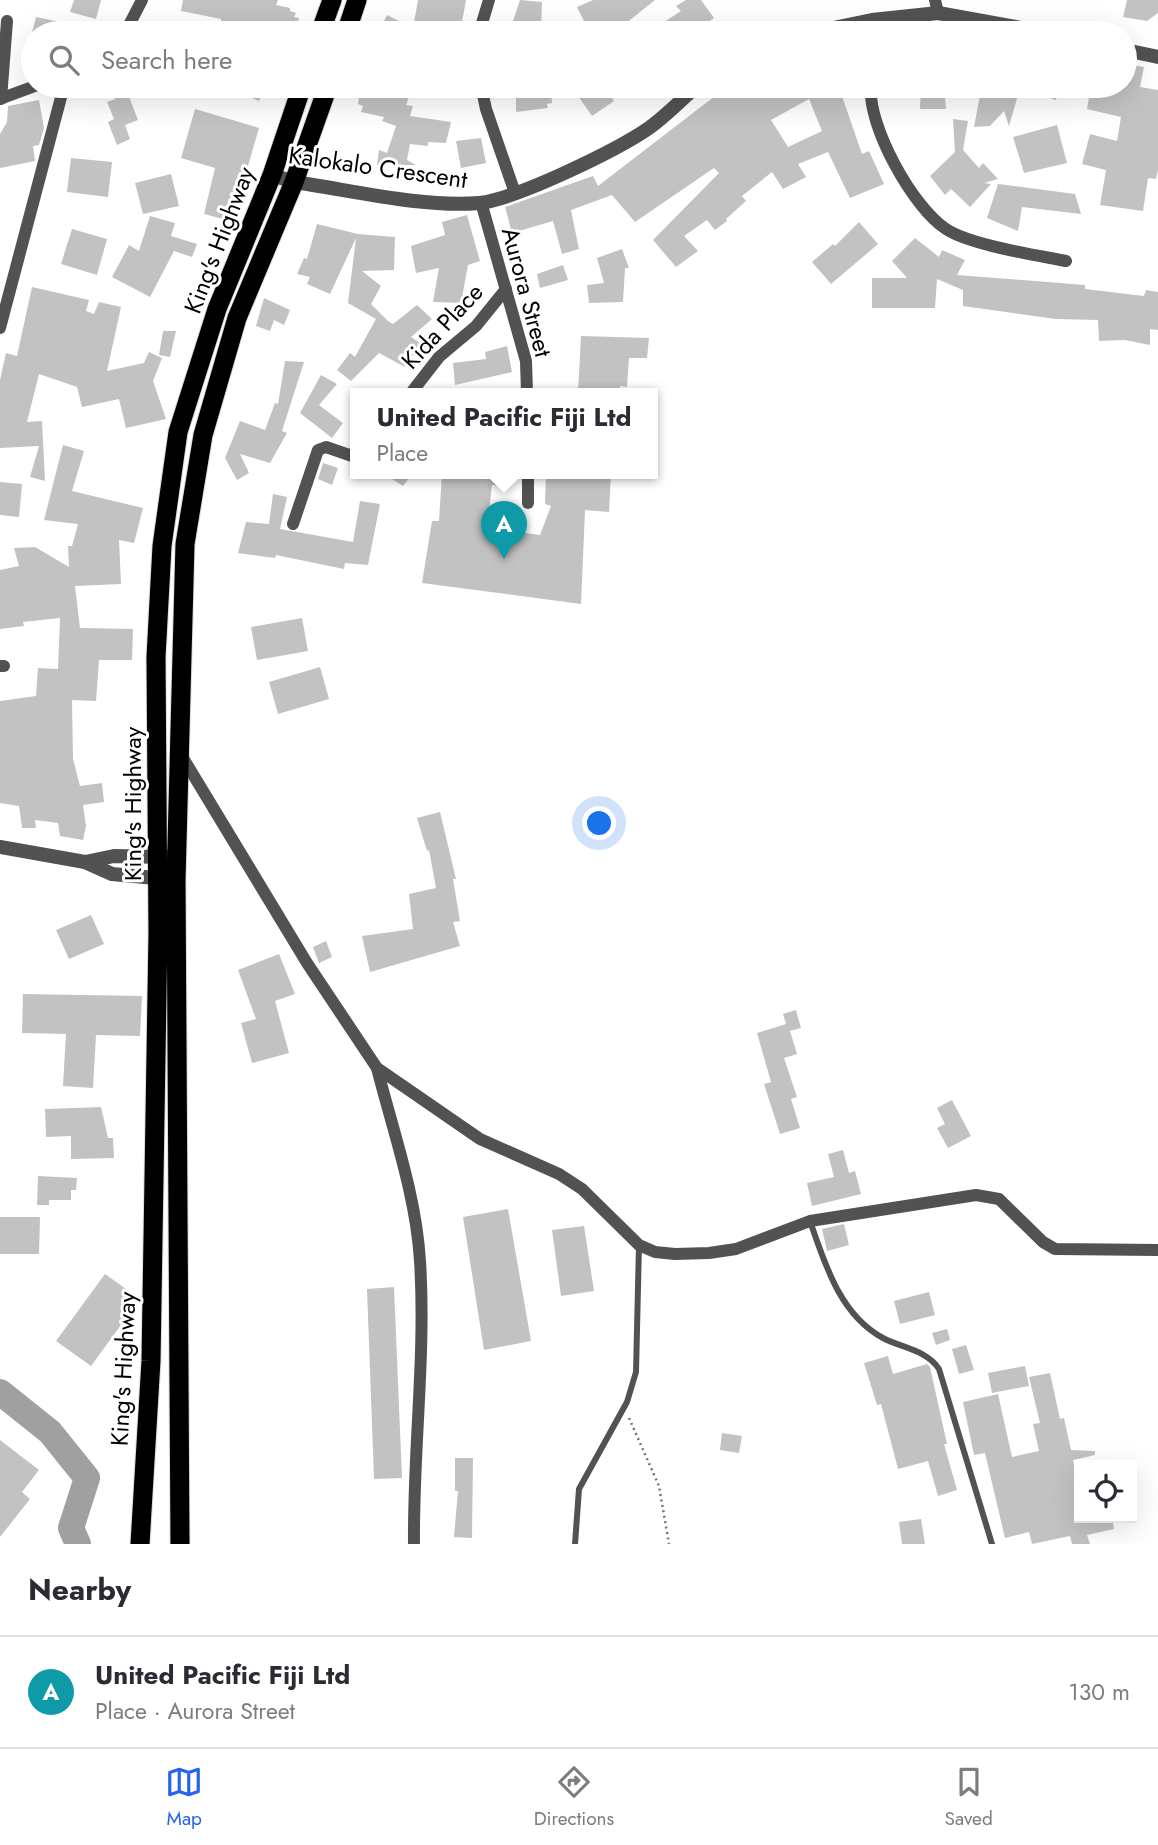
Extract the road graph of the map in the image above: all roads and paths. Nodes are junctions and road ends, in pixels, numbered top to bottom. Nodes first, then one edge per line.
1 (142, 0) edge
2 (332, 0) edge
3 (357, 0) edge
4 (489, 0) edge
5 (937, 6) edge
6 (7, 20) dead end
7 (131, 21) edge
8 (324, 21) edge
9 (350, 21) edge
10 (483, 21) edge
11 (891, 21) edge
12 (999, 21) edge
13 (1137, 53) edge
14 (1158, 57) edge
15 (21, 91) edge
16 (61, 98) edge
17 (298, 98) edge
18 (324, 98) edge
19 (484, 98) edge
20 (683, 98) edge
21 (870, 98) edge
22 (0, 99) edge
23 (272, 175) junction
24 (294, 182) junction
25 (515, 193) junction
26 (481, 202) junction
27 (1066, 261) dead end
28 (506, 289) junction
29 (0, 328) edge
30 (415, 388) edge
31 (527, 388) edge
32 (350, 455) edge
33 (528, 479) edge
34 (528, 503) dead end
35 (293, 524) dead end
36 (180, 753) junction
37 (0, 847) edge
38 (168, 857) junction
39 (85, 862) junction
40 (156, 878) junction
41 (176, 880) junction
42 (377, 1068) junction
43 (810, 1221) junction
44 (639, 1245) junction
45 (1158, 1250) edge
46 (624, 1406) junction
47 (140, 1544) edge
48 (180, 1544) edge
49 (414, 1544) edge
50 (575, 1544) edge
51 (670, 1544) edge
52 (992, 1544) edge

1 - 7 street
2 - 8 highway
3 - 9 highway
4 - 10 street
5 - 11 street
5 - 12 street
6 - 22 street
13 - 14 street
15 - 22 street
16 - 29 street
17 - 23 highway, King's Highway
18 - 24 highway, King's Highway
19 - 25 street
20 - 25 street, Kalokalo Crescent
21 - 27 street
23 - 24 street, Kalokalo Crescent
23 - 38 highway, King's Highway
24 - 26 street, Kalokalo Crescent
24 - 36 highway, King's Highway
25 - 26 street, Kalokalo Crescent
26 - 28 street, Aurora Street
28 - 30 street, Kida Place
28 - 31 street, Aurora Street
32 - 35 street
33 - 34 street
36 - 38 highway, King's Highway
36 - 42 street
37 - 39 street
38 - 39 street
38 - 40 highway, King's Highway
38 - 41 highway, King's Highway
39 - 40 street
40 - 41 street
40 - 47 highway, King's Highway
41 - 48 highway, King's Highway
42 - 44 street
42 - 49 street
43 - 44 street
43 - 45 street
43 - 52 lane
44 - 46 lane
46 - 50 lane
46 - 51 path

